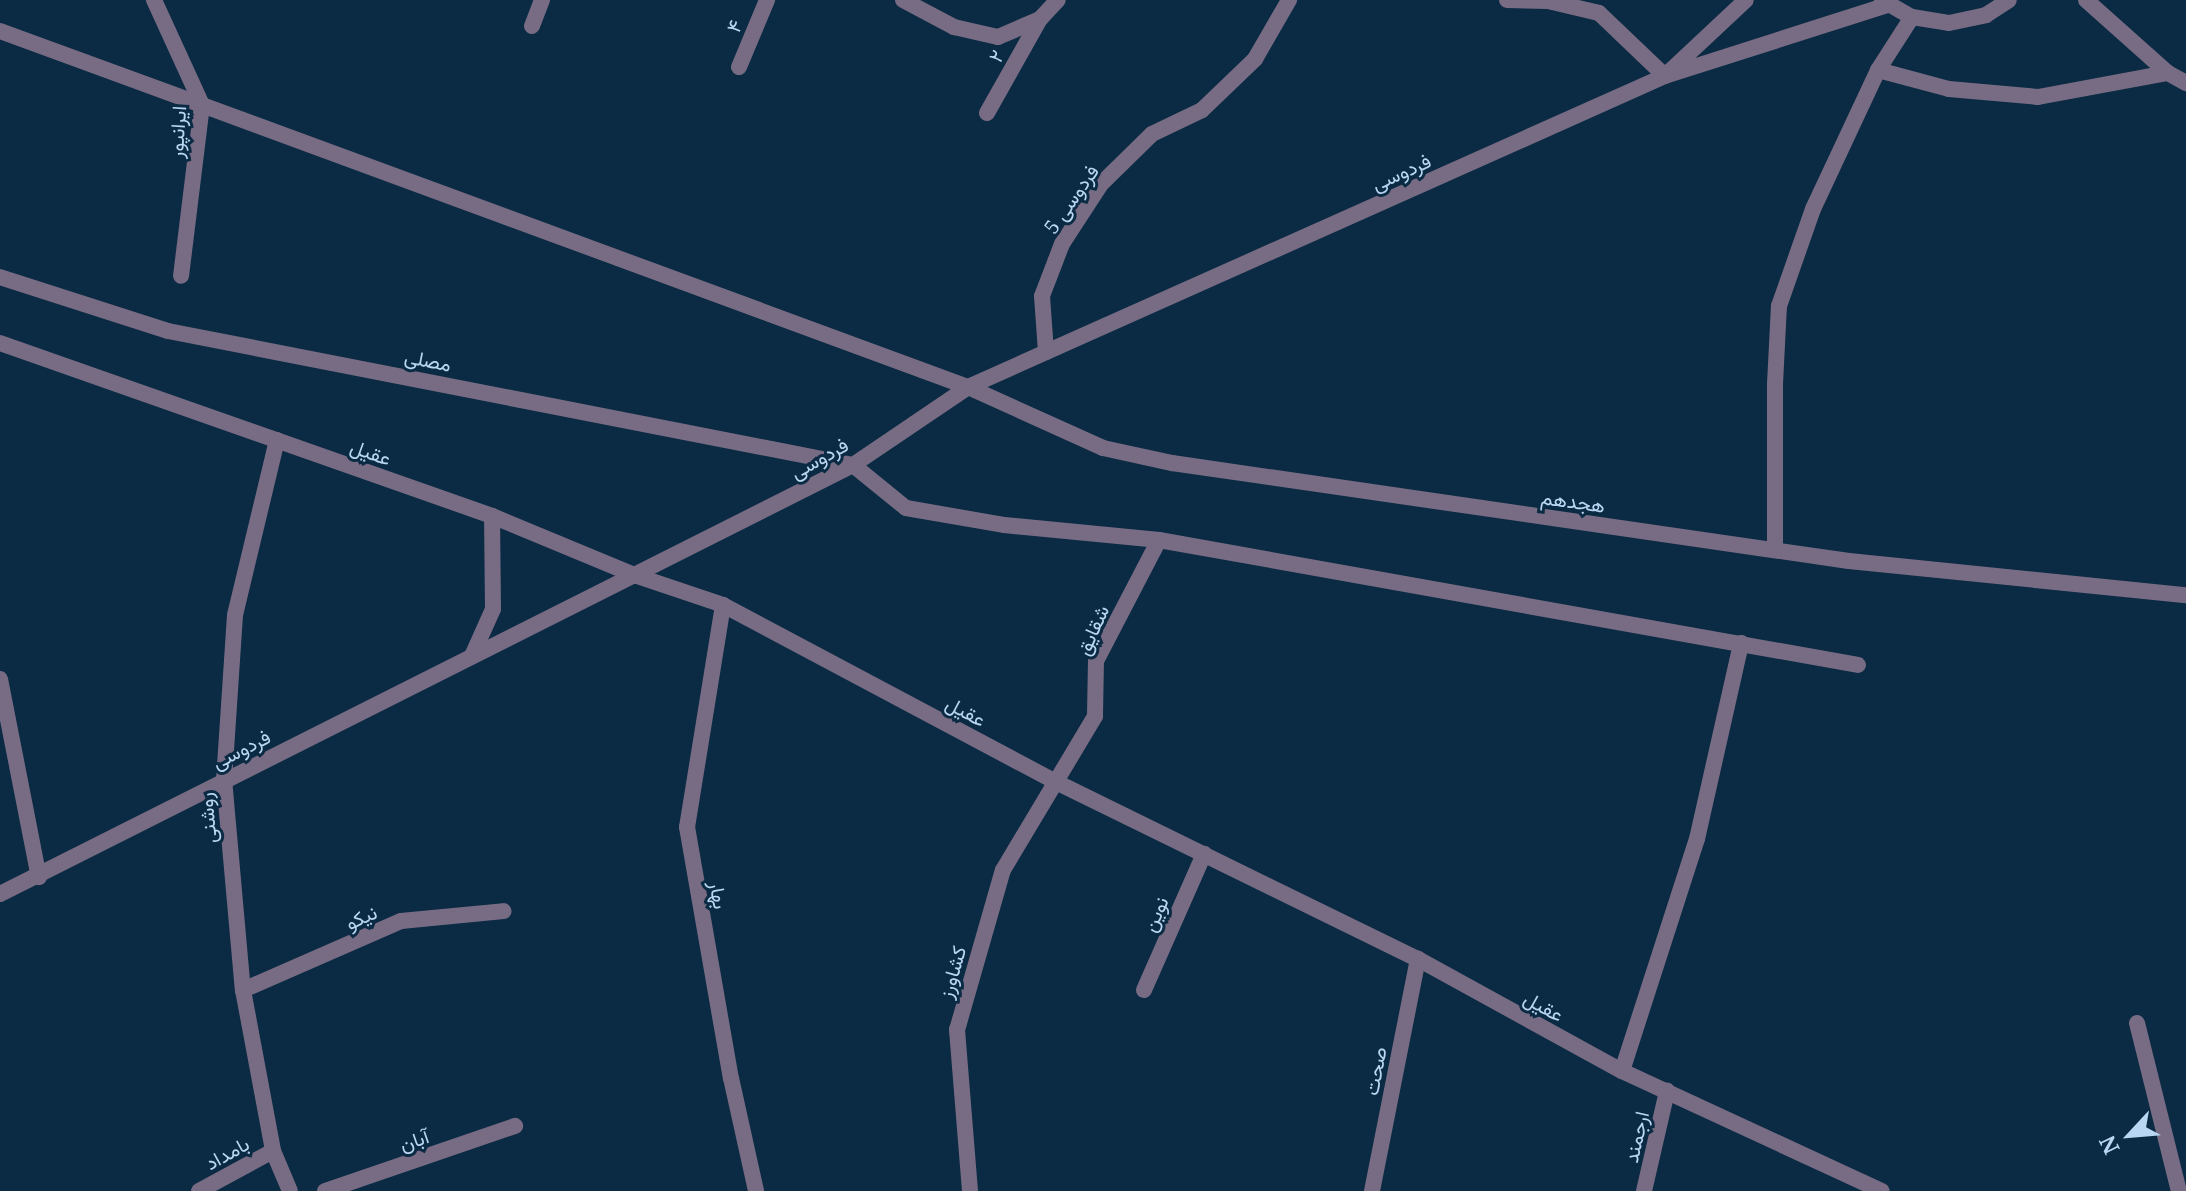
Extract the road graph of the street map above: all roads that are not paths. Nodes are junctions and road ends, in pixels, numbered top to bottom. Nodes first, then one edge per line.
1 (154, 0) edge
2 (542, 0) edge
3 (767, 0) edge
4 (903, 0) edge
5 (1058, 0) edge
6 (1289, 0) edge
7 (1507, 0) edge
8 (1746, 0) edge
9 (2009, 0) edge
10 (2086, 0) edge
11 (1884, 2) edge
12 (1912, 17) junction
13 (1040, 19) junction
14 (532, 26) dead end
15 (0, 31) edge
16 (739, 67) dead end
17 (1878, 70) junction
18 (2168, 73) junction
19 (1665, 76) junction
20 (2186, 83) edge
21 (202, 105) junction
22 (987, 113) dead end
23 (181, 276) dead end
24 (0, 277) edge
25 (0, 343) edge
26 (1046, 352) junction
27 (968, 387) junction
28 (277, 440) junction
29 (853, 465) junction
30 (492, 516) junction
31 (1159, 540) junction
32 (1775, 550) junction
33 (637, 576) junction
34 (2186, 595) edge
35 (723, 605) junction
36 (1741, 643) junction
37 (472, 656) junction
38 (1858, 665) dead end
39 (0, 679) edge
40 (224, 779) junction
41 (1056, 782) junction
42 (1204, 854) junction
43 (39, 877) junction
44 (0, 894) edge
45 (504, 911) dead end
46 (1418, 959) junction
47 (243, 990) junction
48 (1144, 990) dead end
49 (2137, 1023) dead end
50 (1622, 1071) junction
51 (1667, 1091) junction
52 (515, 1126) dead end
53 (273, 1151) junction
54 (199, 1191) edge
55 (290, 1191) edge
56 (325, 1191) edge
57 (756, 1191) edge
58 (970, 1191) edge
59 (1372, 1191) edge
60 (1644, 1191) edge
61 (1882, 1191) edge
62 (2179, 1191) edge

1 - 21 street, ایرانپور
2 - 14 street
3 - 16 street, ۴
4 - 13 street
5 - 13 street
6 - 26 street, 5 فردوسی
7 - 19 street
8 - 19 street
9 - 12 street
10 - 18 street
11 - 12 street
11 - 19 street
12 - 17 street
13 - 22 street, ۲
15 - 21 street, هجدهم
17 - 18 street
17 - 32 street
18 - 20 street
19 - 26 street, فردوسی
21 - 23 street, ایرانپور
21 - 27 street, هجدهم
24 - 29 street, مصلی
25 - 28 street, عقیل
26 - 27 street, فردوسی
27 - 29 street, فردوسی
27 - 32 street, هجدهم
28 - 30 street, عقیل
28 - 40 street, روشنی
29 - 31 street
29 - 33 street, فردوسی
30 - 33 street, عقیل
30 - 37 street
31 - 36 street
31 - 41 street, شقایق
32 - 34 street, هجدهم
33 - 35 street, عقیل
33 - 37 street, فردوسی
35 - 41 street, عقیل
35 - 57 street, بهار
36 - 38 street
36 - 50 street
37 - 40 street, فردوسی
39 - 43 street
40 - 43 street, فردوسی
40 - 47 street, روشنی
41 - 42 street, عقیل
41 - 58 street, کشاورز
42 - 46 street, عقیل
42 - 48 street, نوین
43 - 44 street, فردوسی
45 - 47 street, نیکو
46 - 50 street, عقیل
46 - 59 street, صحت
47 - 53 street, روشنی
49 - 62 street
50 - 51 street, عقیل
51 - 60 street, ارجمند
51 - 61 street, عقیل
52 - 56 street, آبان
53 - 54 street, بامداد
53 - 55 street, روشنی

